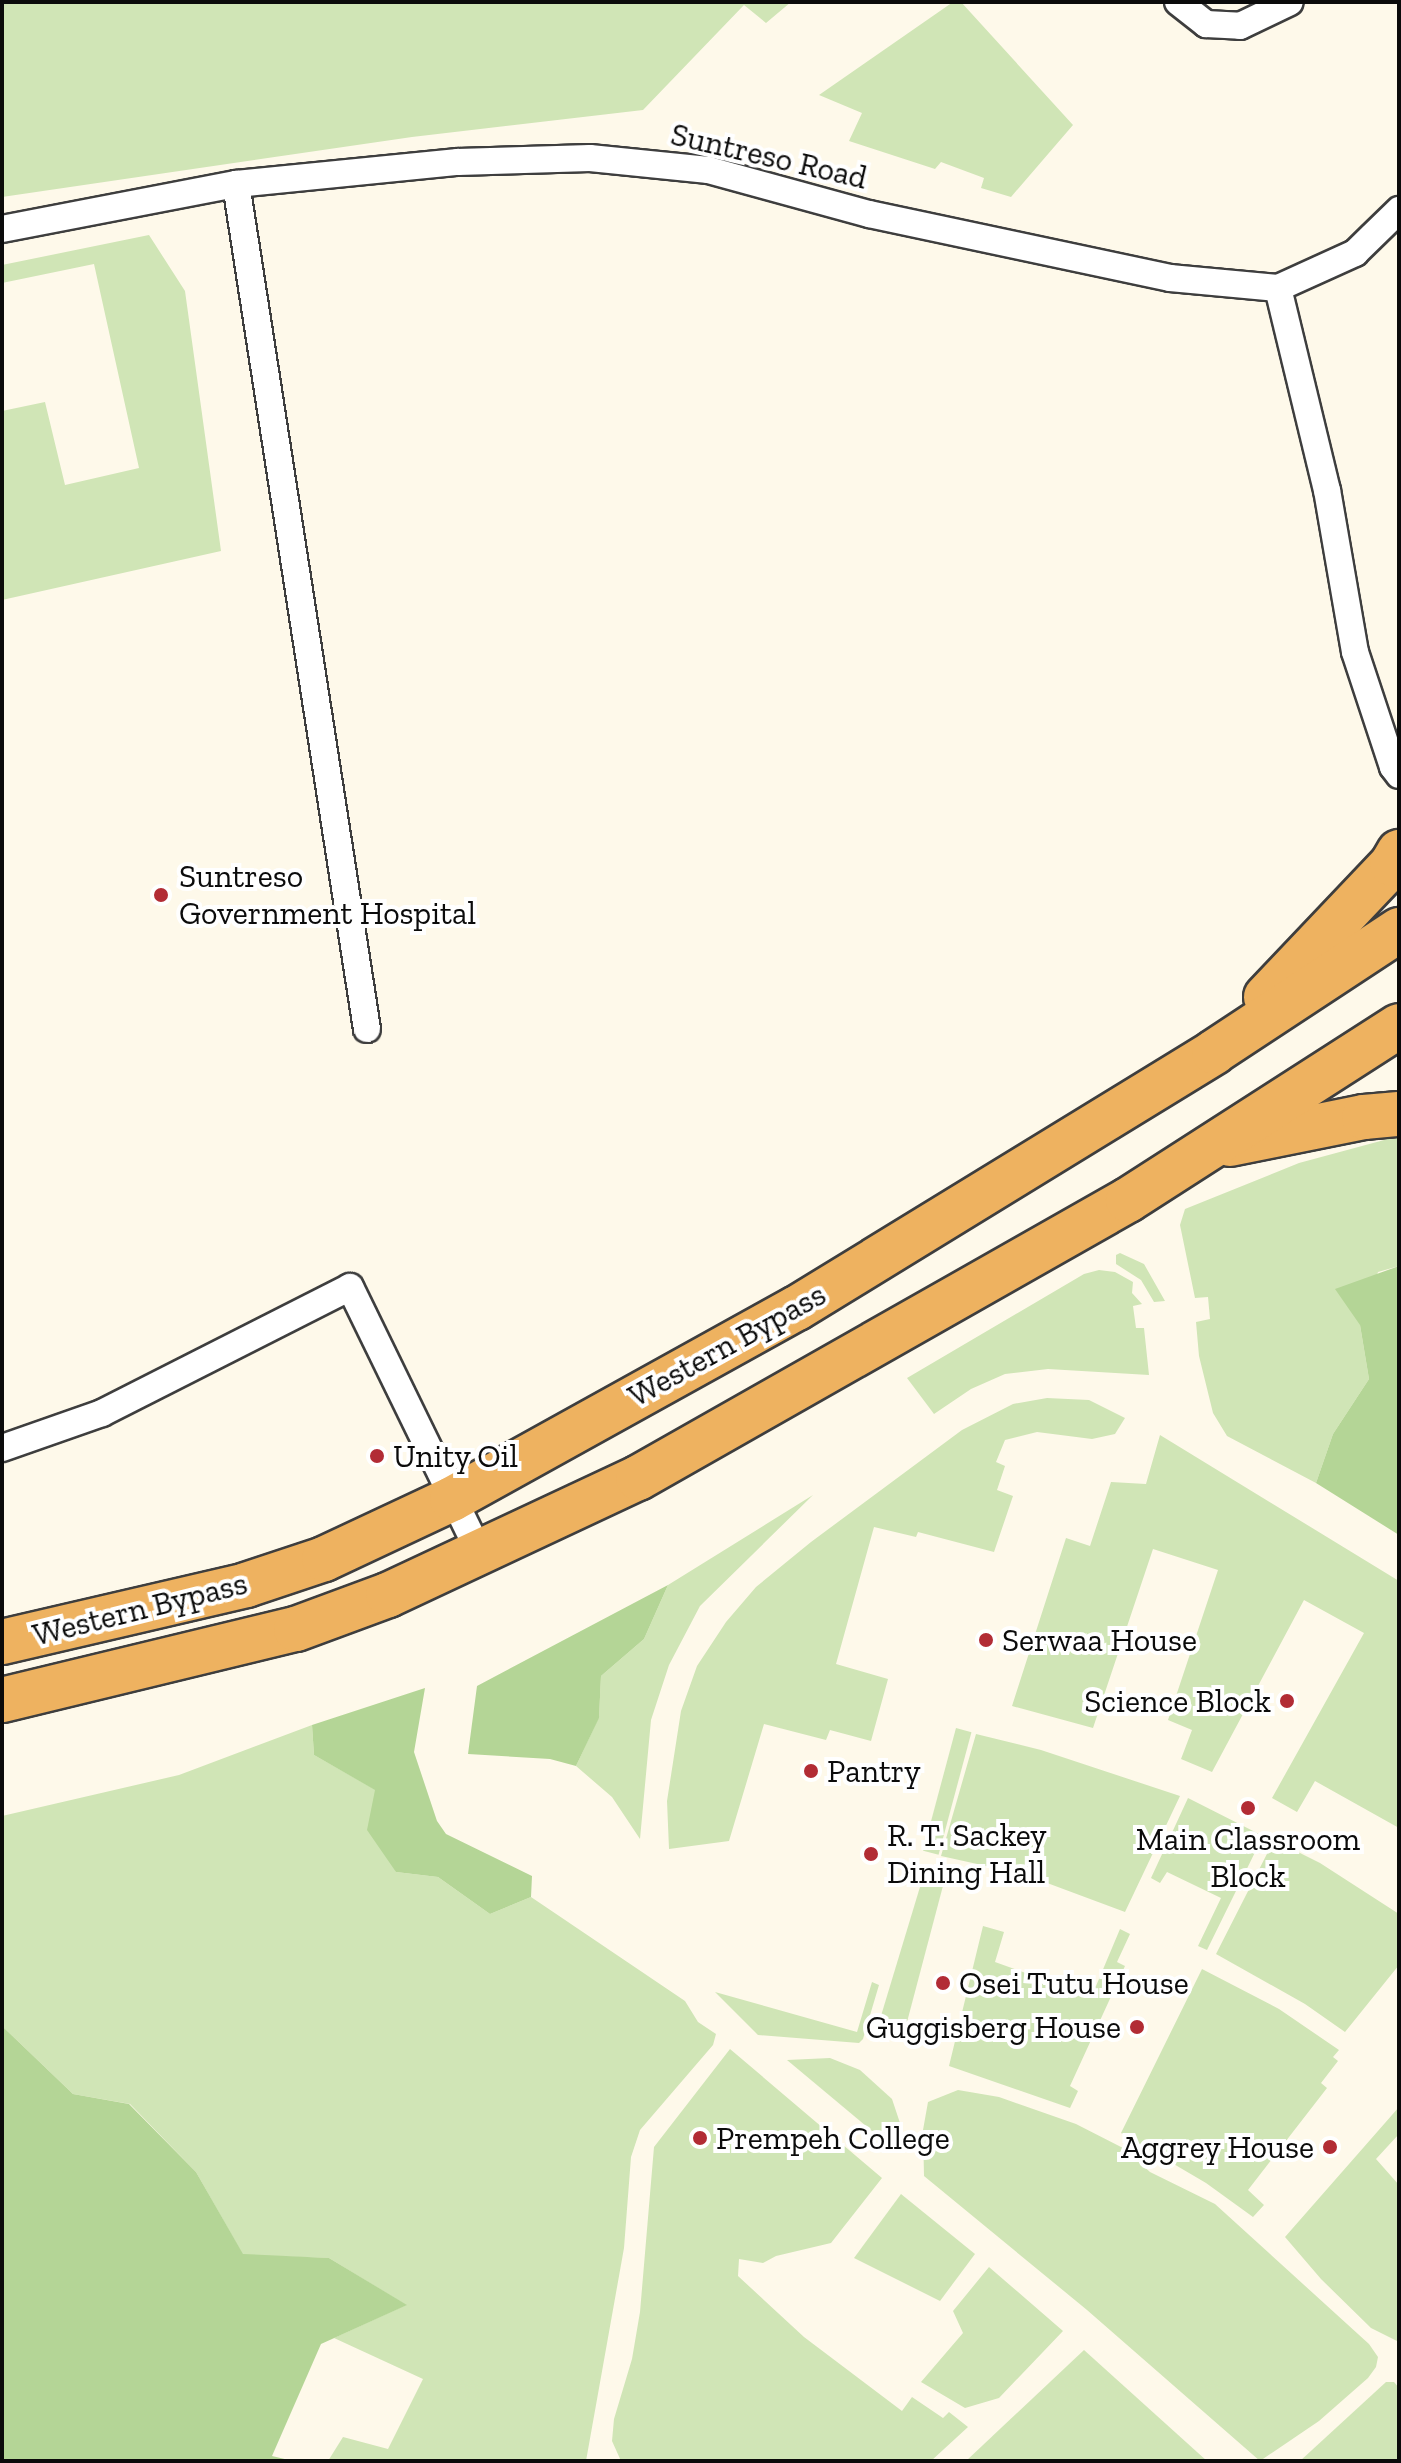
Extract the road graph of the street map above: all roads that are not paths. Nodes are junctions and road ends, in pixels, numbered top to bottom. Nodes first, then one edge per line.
1 (1178, 2) edge
2 (1290, 2) edge
3 (236, 184) junction
4 (1399, 210) edge
5 (2, 229) edge
6 (1278, 288) junction
7 (1399, 775) edge
8 (1399, 852) edge
9 (1399, 930) edge
10 (1399, 1026) edge
11 (367, 1029) dead end
12 (1214, 1052) junction
13 (1399, 1114) edge
14 (1204, 1149) junction
15 (2, 1448) edge
16 (452, 1499) junction
17 (479, 1552) junction
18 (2, 1642) edge
19 (2, 1700) edge

1 - 2 street
3 - 5 street, Suntreso Road
3 - 6 street, Suntreso Road
3 - 11 street
4 - 6 street, Suntreso Road
6 - 7 street
8 - 12 highway
9 - 12 highway, Western Bypass
10 - 14 highway, Western Bypass
12 - 16 highway, Western Bypass
13 - 14 highway
14 - 17 highway, Western Bypass
15 - 16 street
16 - 17 street
16 - 18 highway, Western Bypass
17 - 19 highway, Western Bypass

